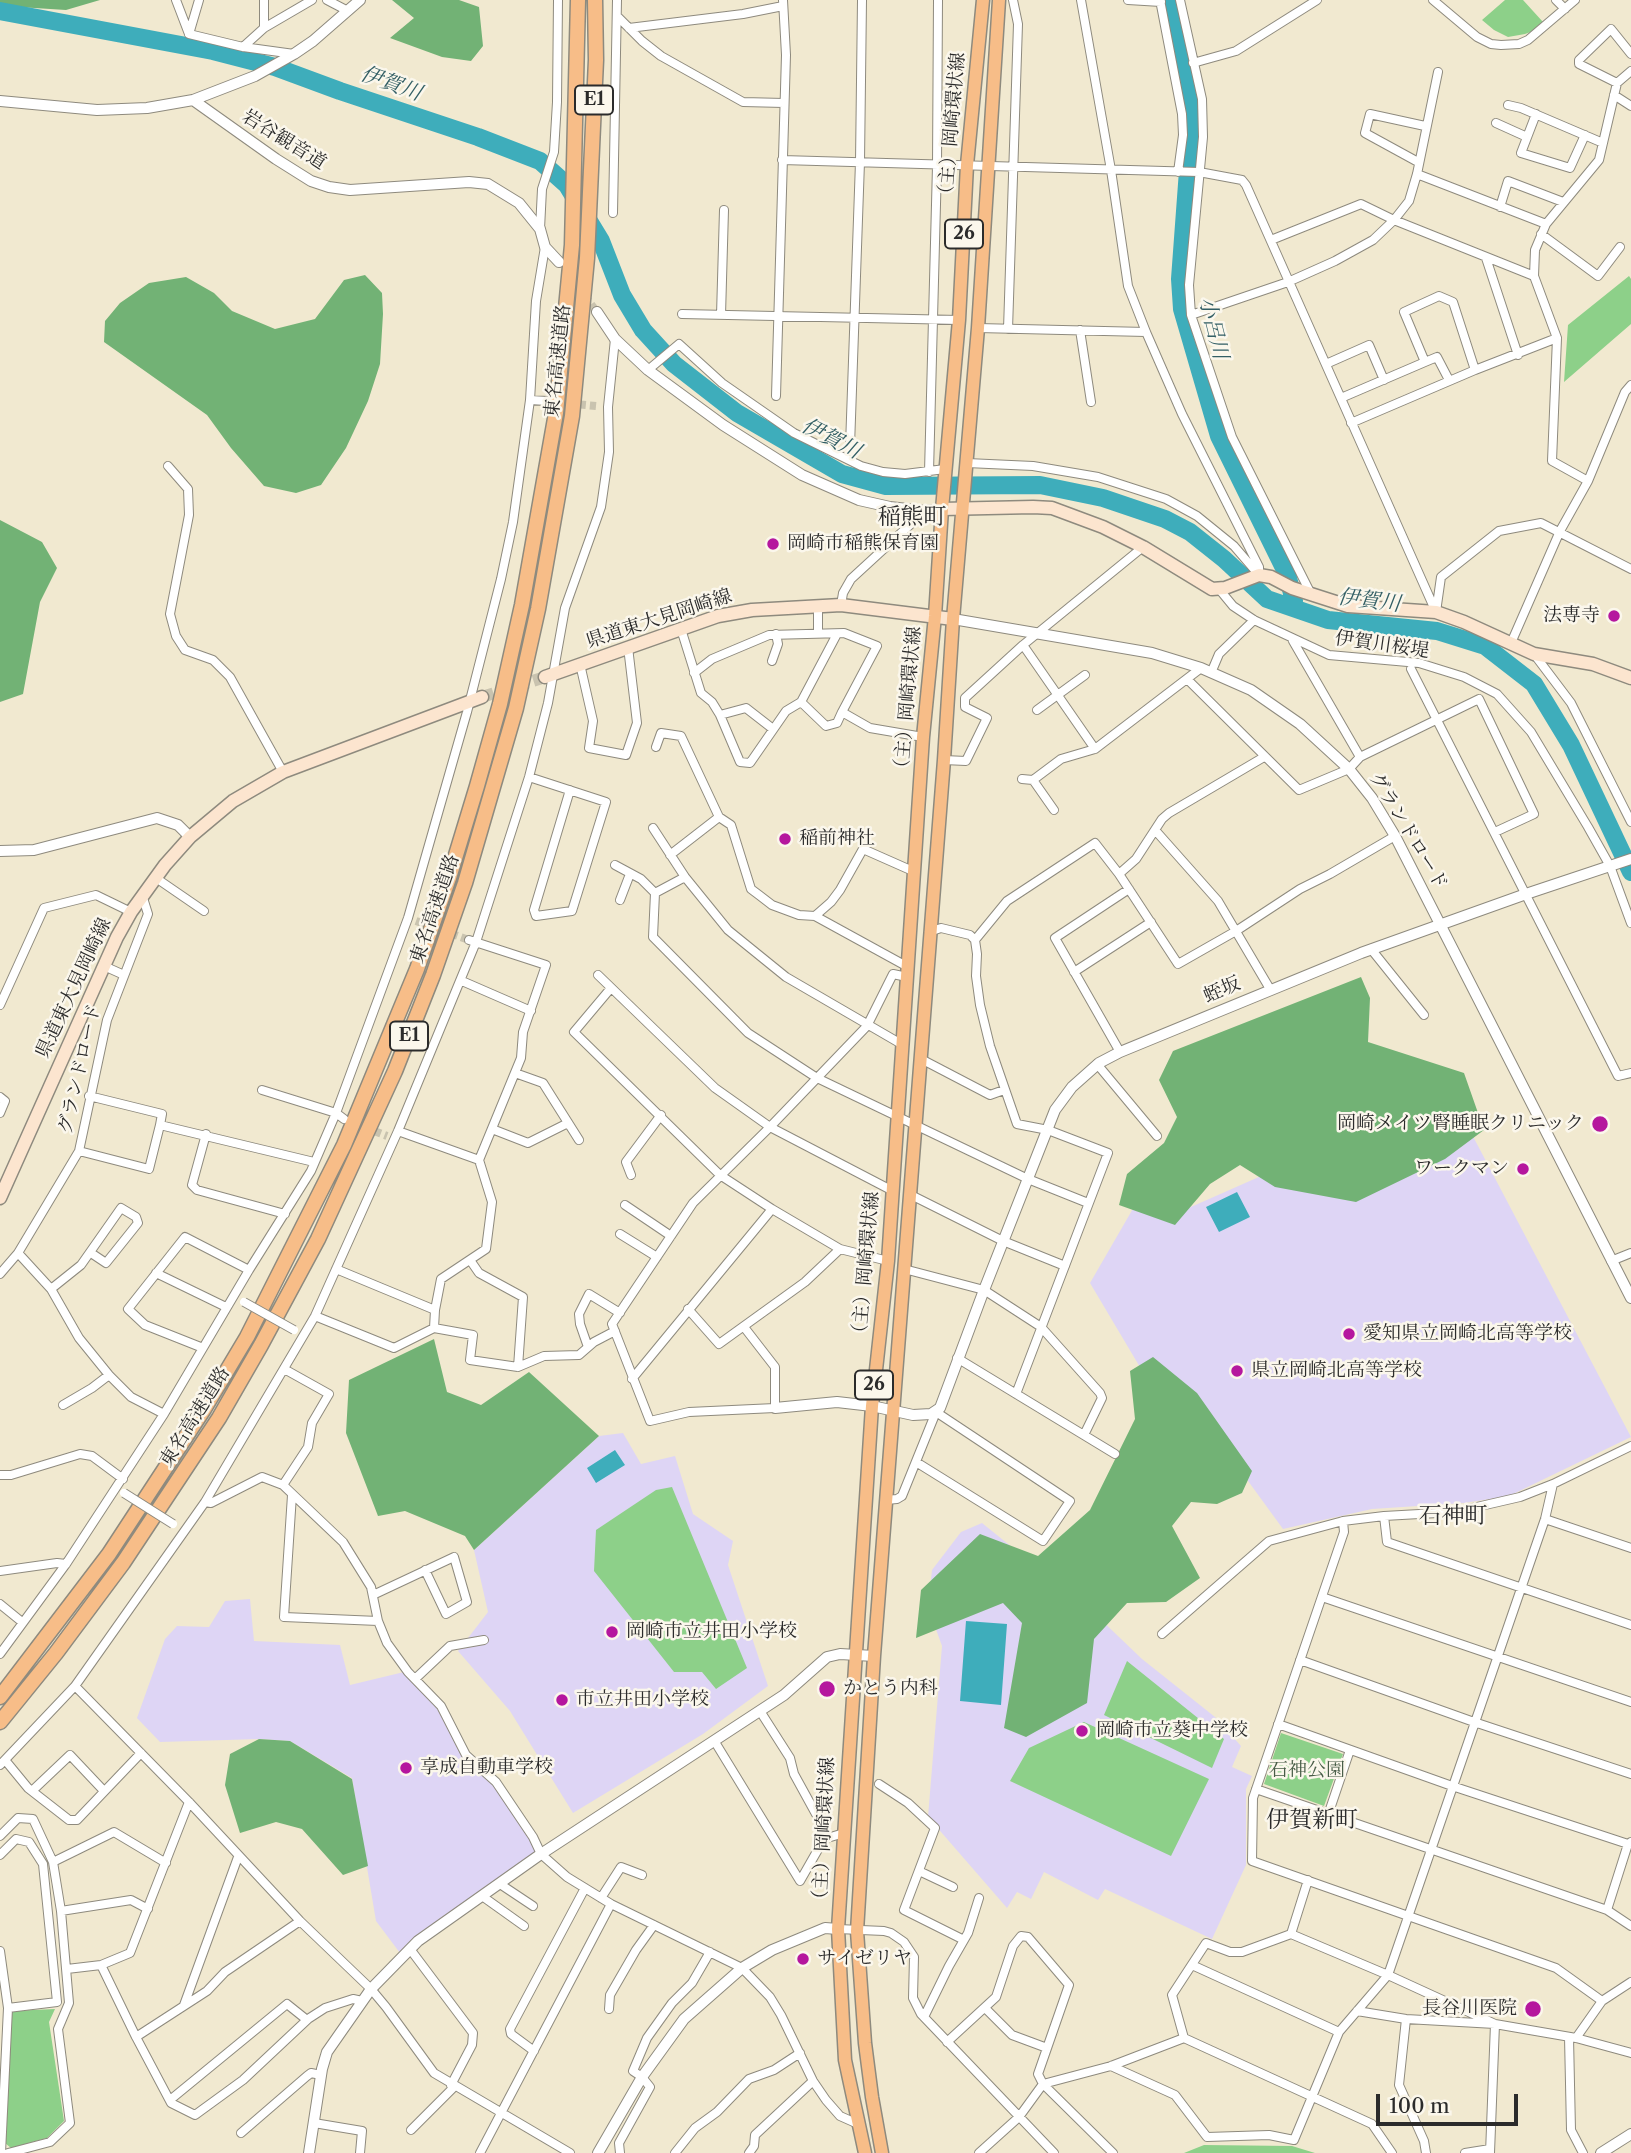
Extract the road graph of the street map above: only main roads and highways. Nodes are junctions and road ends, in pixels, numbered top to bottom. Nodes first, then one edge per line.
1 (578, 0) edge
2 (595, 0) edge
3 (983, 0) edge
4 (999, 0) edge
5 (942, 509) junction
6 (962, 509) junction
7 (935, 616) junction
8 (953, 620) junction
9 (549, 676) tunnel mouth
10 (1631, 678) edge
11 (476, 699) tunnel mouth
12 (1, 1194) edge
13 (0, 1696) edge
14 (0, 1722) edge
15 (865, 2153) edge
16 (883, 2153) edge

1 - 13 highway, 東名高速道路 / E1
2 - 14 highway, 東名高速道路 / E1
3 - 5 main road, （主）岡崎環状線 / 26
4 - 6 main road, （主）岡崎環状線 / 26
5 - 6 main road
5 - 7 main road, （主）岡崎環状線 / 26
6 - 8 main road, （主）岡崎環状線 / 26
6 - 10 main road
7 - 8 main road, 県道東大見岡崎線
7 - 9 main road, 県道東大見岡崎線
7 - 15 main road, （主）岡崎環状線 / 26
8 - 16 main road, （主）岡崎環状線 / 26
11 - 12 main road, 県道東大見岡崎線

